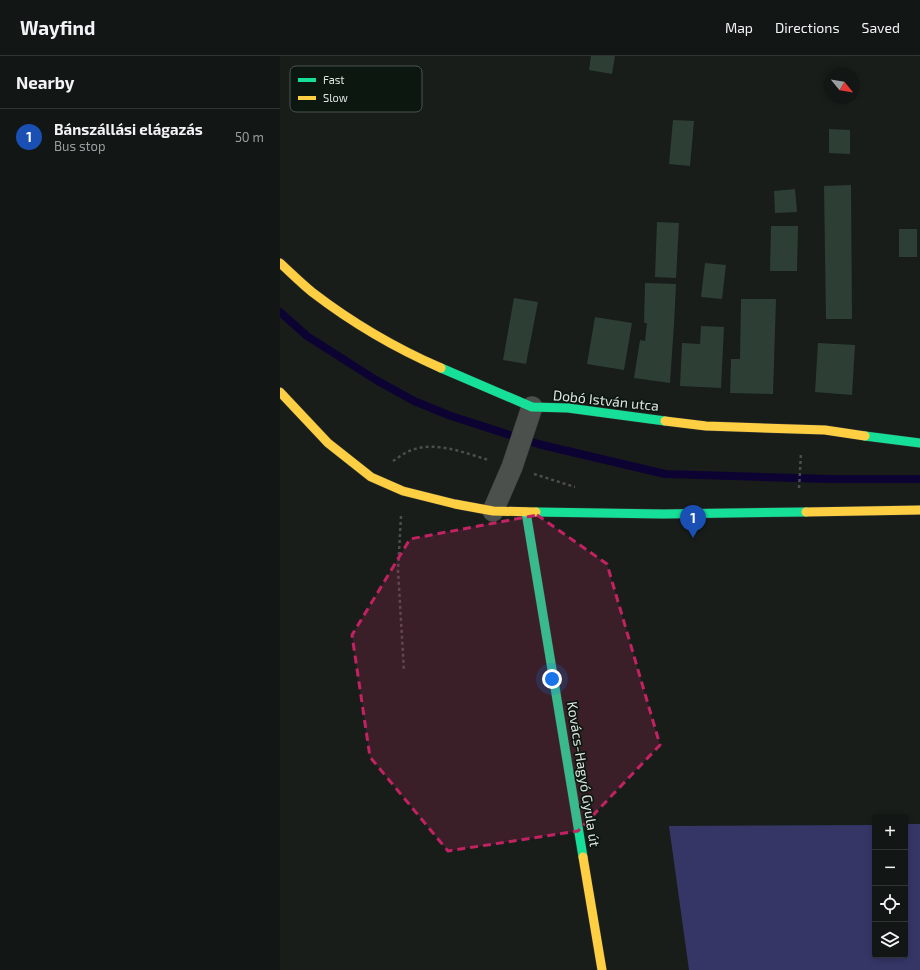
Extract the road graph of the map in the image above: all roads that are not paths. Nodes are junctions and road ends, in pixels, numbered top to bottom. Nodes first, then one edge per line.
1 (280, 262) edge
2 (280, 392) edge
3 (532, 407) junction
4 (920, 443) edge
5 (920, 510) edge
6 (492, 511) junction
7 (526, 512) junction
8 (602, 970) edge

1 - 3 street, Dobó István utca
2 - 6 street
3 - 4 street, Dobó István utca
3 - 6 street
5 - 7 street
6 - 7 street
7 - 8 street, Kovács-Hagyó Gyula út

